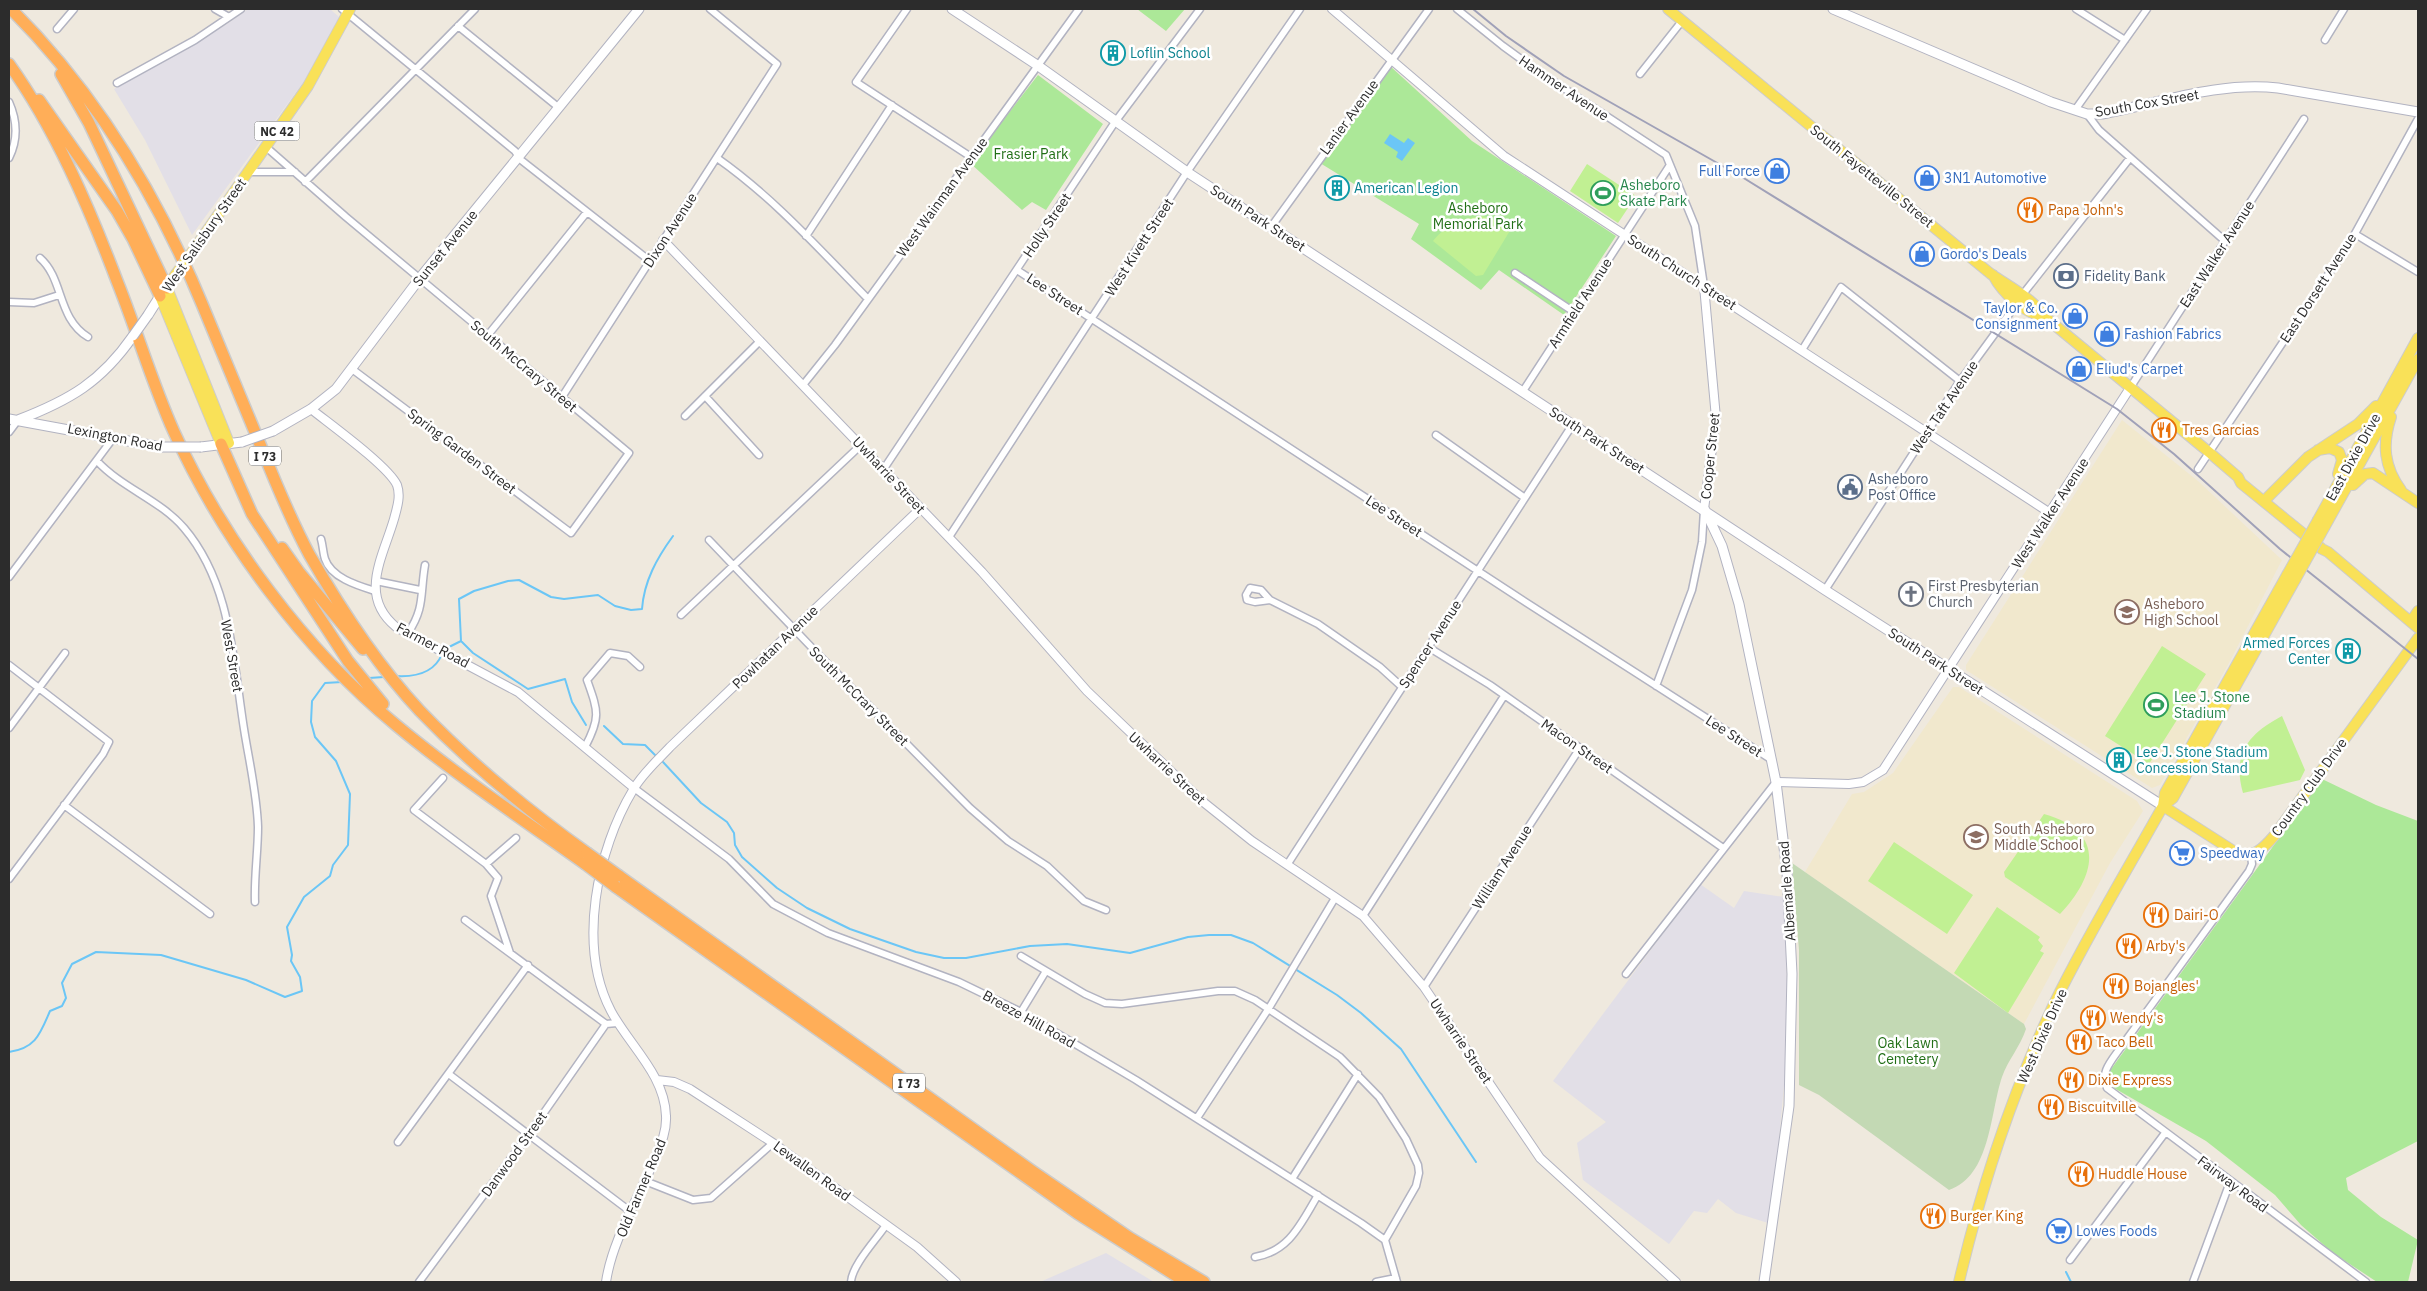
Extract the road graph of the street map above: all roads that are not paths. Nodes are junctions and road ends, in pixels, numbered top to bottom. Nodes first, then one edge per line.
1 (74, 9) edge
2 (215, 9) edge
3 (241, 9) edge
4 (475, 9) edge
5 (639, 9) edge
6 (710, 9) edge
7 (907, 9) edge
8 (952, 9) edge
9 (1079, 9) edge
10 (1200, 9) edge
11 (1300, 9) edge
12 (1332, 9) edge
13 (1429, 9) edge
14 (1457, 9) edge
15 (1668, 9) edge
16 (1834, 9) edge
17 (2076, 9) edge
18 (2147, 9) edge
19 (2344, 9) edge
20 (12, 10) edge
21 (347, 10) edge
22 (229, 17) junction
23 (1682, 21) junction
24 (458, 26) junction
25 (57, 29) dead end
26 (2125, 40) junction
27 (2325, 40) dead end
28 (9, 58) edge
29 (1391, 59) junction
30 (9, 64) edge
31 (1038, 65) junction
32 (416, 70) junction
33 (1640, 74) dead end
34 (117, 83) dead end
35 (10, 104) edge
36 (892, 106) junction
37 (558, 107) junction
38 (2075, 110) junction
39 (2418, 112) edge
40 (2088, 114) junction
41 (2304, 119) dead end
42 (2418, 119) edge
43 (1115, 122) junction
44 (266, 147) junction
45 (518, 156) junction
46 (971, 157) junction
47 (9, 158) edge
48 (717, 158) junction
49 (2130, 158) junction
50 (1670, 165) junction
51 (248, 172) junction
52 (295, 172) junction
53 (1188, 172) junction
54 (306, 182) junction
55 (587, 212) junction
56 (1271, 227) junction
57 (1625, 234) junction
58 (2355, 234) junction
59 (806, 236) junction
60 (663, 240) junction
61 (2225, 241) junction
62 (40, 258) dead end
63 (650, 261) junction
64 (1017, 270) junction
65 (2418, 272) edge
66 (1514, 273) dead end
67 (419, 278) junction
68 (1704, 286) junction
69 (164, 292) junction
70 (59, 296) junction
71 (2020, 298) junction
72 (868, 299) junction
73 (9, 302) edge
74 (1574, 312) junction
75 (1091, 318) junction
76 (488, 335) junction
77 (88, 337) dead end
78 (2418, 338) edge
79 (760, 341) junction
80 (1802, 350) junction
81 (2418, 359) edge
82 (352, 369) junction
83 (1960, 381) junction
84 (804, 385) junction
85 (2130, 388) junction
86 (1522, 391) junction
87 (2400, 392) junction
88 (2389, 393) junction
89 (705, 396) junction
90 (562, 397) junction
91 (311, 409) junction
92 (685, 416) dead end
93 (13, 420) edge
94 (1573, 424) junction
95 (9, 432) edge
96 (1927, 432) junction
97 (1436, 436) dead end
98 (114, 437) junction
99 (225, 443) junction
100 (861, 445) junction
101 (2317, 451) junction
102 (2210, 452) junction
103 (629, 453) joint
104 (759, 455) dead end
105 (97, 461) junction
106 (2198, 469) dead end
107 (883, 470) junction
108 (2238, 477) junction
109 (2401, 490) junction
110 (2334, 492) junction
111 (1525, 498) junction
112 (2268, 498) junction
113 (2338, 503) junction
114 (2418, 503) edge
115 (920, 509) junction
116 (1704, 510) junction
117 (2050, 513) junction
118 (2322, 523) junction
119 (949, 537) junction
120 (321, 539) dead end
121 (709, 540) dead end
122 (2328, 552) junction
123 (425, 565) dead end
124 (732, 565) junction
125 (1478, 571) junction
126 (9, 577) edge
127 (2291, 578) joint
128 (376, 581) junction
129 (420, 590) junction
130 (1825, 590) junction
131 (375, 591) junction
132 (2382, 596) junction
133 (1270, 600) dead end
134 (681, 615) dead end
135 (2417, 616) edge
136 (2418, 628) edge
137 (794, 629) junction
138 (408, 633) junction
139 (2418, 638) edge
140 (1428, 647) junction
141 (65, 653) dead end
142 (9, 665) edge
143 (640, 667) dead end
144 (1949, 670) junction
145 (1656, 686) junction
146 (1402, 687) junction
147 (39, 688) junction
148 (1504, 696) junction
149 (419, 709) junction
150 (9, 728) edge
151 (585, 747) junction
152 (1580, 748) junction
153 (429, 752) junction
154 (1772, 760) junction
155 (443, 778) dead end
156 (1776, 782) junction
157 (634, 788) junction
158 (64, 805) junction
159 (2163, 806) junction
160 (516, 838) dead end
161 (1723, 848) junction
162 (2251, 855) junction
163 (585, 858) junction
164 (486, 864) junction
165 (1287, 865) junction
166 (9, 879) edge
167 (617, 881) junction
168 (1335, 898) junction
169 (256, 902) dead end
170 (1106, 910) dead end
171 (210, 914) dead end
172 (1363, 916) junction
173 (465, 920) dead end
174 (510, 953) junction
175 (1021, 956) dead end
176 (528, 965) junction
177 (1046, 971) junction
178 (1626, 974) dead end
179 (1424, 986) junction
180 (1268, 1008) junction
181 (1021, 1012) junction
182 (617, 1023) junction
183 (606, 1024) junction
184 (1358, 1074) junction
185 (450, 1075) junction
186 (657, 1080) junction
187 (1196, 1118) junction
188 (2165, 1133) junction
189 (528, 1134) junction
190 (398, 1142) dead end
191 (773, 1143) junction
192 (1292, 1179) junction
193 (645, 1181) junction
194 (2230, 1182) junction
195 (1318, 1195) junction
196 (631, 1212) junction
197 (886, 1225) junction
198 (1385, 1240) junction
199 (1255, 1258) dead end
200 (2070, 1260) dead end
201 (948, 1274) junction
202 (1396, 1280) edge
203 (419, 1282) edge
204 (606, 1282) edge
205 (851, 1282) edge
206 (946, 1282) edge
207 (956, 1282) edge
208 (1186, 1282) edge
209 (1204, 1282) edge
210 (1376, 1282) edge
211 (1676, 1282) edge
212 (1764, 1282) edge
213 (1959, 1282) edge
214 (2193, 1282) edge
215 (2366, 1282) edge

1 - 25 street
2 - 22 street
3 - 22 street
4 - 24 street
5 - 37 main road, Sunset Avenue
6 - 48 street, Dixon Avenue
7 - 36 street
8 - 31 main road, South Park Street
9 - 31 street, West Wainman Avenue
10 - 43 street, Holly Street
11 - 53 street, West Kivett Street
12 - 29 street, South Church Street
13 - 29 street, Lanier Avenue
14 - 50 street, Hammer Avenue
15 - 23 main road, South Fayetteville Street
16 - 38 main road, South Cox Street
17 - 26 street
18 - 26 street
19 - 27 street
20 - 69 highway
20 - 149 highway, I 73
21 - 32 street
21 - 44 main road, West Salisbury Street / NC 42
22 - 34 street
23 - 33 street
23 - 71 main road, South Fayetteville Street
24 - 32 street
24 - 37 street
26 - 38 street
28 - 69 highway
29 - 56 street, Lanier Avenue
29 - 57 street, South Church Street
30 - 153 highway, I 73
31 - 43 main road, South Park Street
31 - 46 street, West Wainman Avenue
32 - 45 street
32 - 54 street
35 - 47 street
36 - 46 street
36 - 59 street
37 - 45 main road, Sunset Avenue
38 - 40 main road, South Cox Street
39 - 40 main road, South Cox Street
40 - 49 street
41 - 61 street, East Walker Avenue
42 - 58 street, East Dorsett Avenue
43 - 53 main road, South Park Street
43 - 64 street, Holly Street
44 - 51 main road, West Salisbury Street / NC 42
44 - 52 street, South McCrary Street
45 - 55 street
45 - 67 main road, Sunset Avenue
46 - 72 street, West Wainman Avenue
48 - 59 street
48 - 60 street, Dixon Avenue
49 - 61 street
49 - 71 street, West Taft Avenue
50 - 57 street, Armfield Avenue
50 - 68 street, Cooper Street
51 - 52 street
51 - 69 main road, West Salisbury Street / NC 42, bridge
52 - 54 street, South McCrary Street
53 - 56 main road, South Park Street
53 - 75 street, West Kivett Street
54 - 67 street, South McCrary Street
55 - 63 street
55 - 76 street
56 - 86 main road, South Park Street
57 - 68 street, South Church Street
57 - 74 street, Armfield Avenue
58 - 65 street
58 - 102 street, East Dorsett Avenue
59 - 72 street
60 - 63 street, Dixon Avenue
60 - 79 street, Uwharrie Street
61 - 85 street, East Walker Avenue
62 - 70 street
63 - 90 street, Dixon Avenue
64 - 75 street, Lee Street
64 - 107 street, Holly Street
66 - 74 street
67 - 76 street, South McCrary Street
67 - 82 main road, Sunset Avenue
68 - 80 street, South Church Street
68 - 116 street, Cooper Street
69 - 93 main road, West Salisbury Street, bridge
69 - 99 main road
70 - 73 street
70 - 77 street
71 - 83 street, West Taft Avenue
71 - 85 main road, South Fayetteville Street
72 - 84 street, West Wainman Avenue
74 - 86 street, Armfield Avenue
75 - 119 street, West Kivett Street
75 - 125 street, Lee Street
76 - 90 street, South McCrary Street
78 - 88 main road, East Dixie Drive
79 - 84 street, Uwharrie Street
79 - 89 street
80 - 83 street
80 - 96 street, South Church Street
81 - 87 main road, East Dixie Drive
82 - 91 main road, Sunset Avenue
82 - 103 street, Spring Garden Street
83 - 96 street, West Taft Avenue
84 - 100 street, Uwharrie Street
85 - 102 main road
85 - 117 street, West Walker Avenue
86 - 94 main road, South Park Street
87 - 109 main road
87 - 113 main road, East Dixie Drive
88 - 101 main road
88 - 110 main road, East Dixie Drive
89 - 92 street
89 - 104 street
90 - 103 street, South McCrary Street
91 - 99 main road, Sunset Avenue, bridge
91 - 128 street, Farmer Road
93 - 95 street
93 - 98 main road, Lexington Road
94 - 111 street, Spencer Avenue
94 - 116 main road, South Park Street
96 - 117 street, South Church Street
96 - 130 street, West Taft Avenue
97 - 111 street
98 - 99 main road, Lexington Road, bridge
98 - 105 street
99 - 149 highway
99 - 153 highway
100 - 107 street, Uwharrie Street
100 - 124 street
101 - 110 main road
101 - 112 main road
102 - 106 street, East Dorsett Avenue
102 - 108 main road
105 - 126 street
105 - 169 street, West Street
107 - 115 street, Uwharrie Street
108 - 112 main road
108 - 122 main road
109 - 113 main road
109 - 114 main road
110 - 118 main road, East Dixie Drive
111 - 125 street, Spencer Avenue
112 - 122 main road
113 - 118 main road, East Dixie Drive
115 - 119 street, Uwharrie Street
115 - 137 street, Powhatan Avenue
116 - 130 main road, South Park Street
116 - 145 street, Cooper Street
116 - 154 main road, Albemarle Road
117 - 144 street, West Walker Avenue
118 - 127 main road, East Dixie Drive, bridge
119 - 165 street, Uwharrie Street
120 - 131 street
121 - 124 street, South McCrary Street
122 - 132 main road
123 - 129 street
124 - 134 street
124 - 137 street, South McCrary Street
125 - 140 street, Spencer Avenue
125 - 145 street, Lee Street
127 - 159 main road, West Dixie Drive
128 - 129 street
128 - 131 street, Farmer Road
129 - 138 street
130 - 144 main road, South Park Street
131 - 138 street, Farmer Road
132 - 135 main road
132 - 136 main road
133 - 146 street
137 - 157 street, Powhatan Avenue
137 - 170 street, South McCrary Street
138 - 151 street, Farmer Road
139 - 162 main road, Country Club Drive
140 - 146 street, Spencer Avenue
140 - 148 street, Macon Street
141 - 147 street
142 - 147 street
143 - 151 street
144 - 156 street, West Walker Avenue
144 - 159 main road, South Park Street
145 - 154 street, Lee Street
146 - 165 street, Spencer Avenue
147 - 150 street
147 - 158 street
148 - 152 street, Macon Street
148 - 172 street
149 - 163 highway, I 73
151 - 157 street, Farmer Road
152 - 161 street, Macon Street
152 - 179 street, William Avenue
153 - 163 highway, I 73
154 - 156 main road, Albemarle Road
155 - 164 street
156 - 161 street
156 - 212 main road, Albemarle Road
157 - 181 street, Breeze Hill Road
157 - 182 street, Old Farmer Road
158 - 166 street
158 - 171 street
159 - 162 main road, South Park Street
159 - 213 main road, West Dixie Drive
160 - 164 street
161 - 178 street
162 - 188 street, Fairway Road
163 - 167 highway, I 73, bridge
164 - 174 street
165 - 168 street, Uwharrie Street
167 - 208 highway, I 73
167 - 209 highway, I 73
168 - 172 street, Uwharrie Street
168 - 180 street
172 - 179 street, Uwharrie Street
173 - 174 street
174 - 176 street
175 - 177 street
176 - 183 street
176 - 185 street
177 - 180 street
177 - 181 street
179 - 211 street, Uwharrie Street
180 - 184 street
180 - 187 street
181 - 187 street, Breeze Hill Road
182 - 183 street
182 - 186 street, Old Farmer Road
183 - 189 street, Danwood Street
184 - 192 street
184 - 198 street
185 - 189 street
185 - 190 street
186 - 191 street, Lewallen Road
186 - 193 street, Old Farmer Road
187 - 192 street, Breeze Hill Road
188 - 194 street, Fairway Road
188 - 200 street
189 - 196 street
189 - 203 street, Danwood Street
191 - 193 street
191 - 197 street, Lewallen Road
192 - 195 street, Breeze Hill Road
193 - 196 street, Old Farmer Road
194 - 214 street
194 - 215 street, Fairway Road
195 - 198 street, Breeze Hill Road
195 - 199 street
196 - 204 street, Old Farmer Road
197 - 201 street, Lewallen Road
197 - 205 street
198 - 202 street
201 - 206 street
201 - 207 street, Lewallen Road
202 - 210 street

